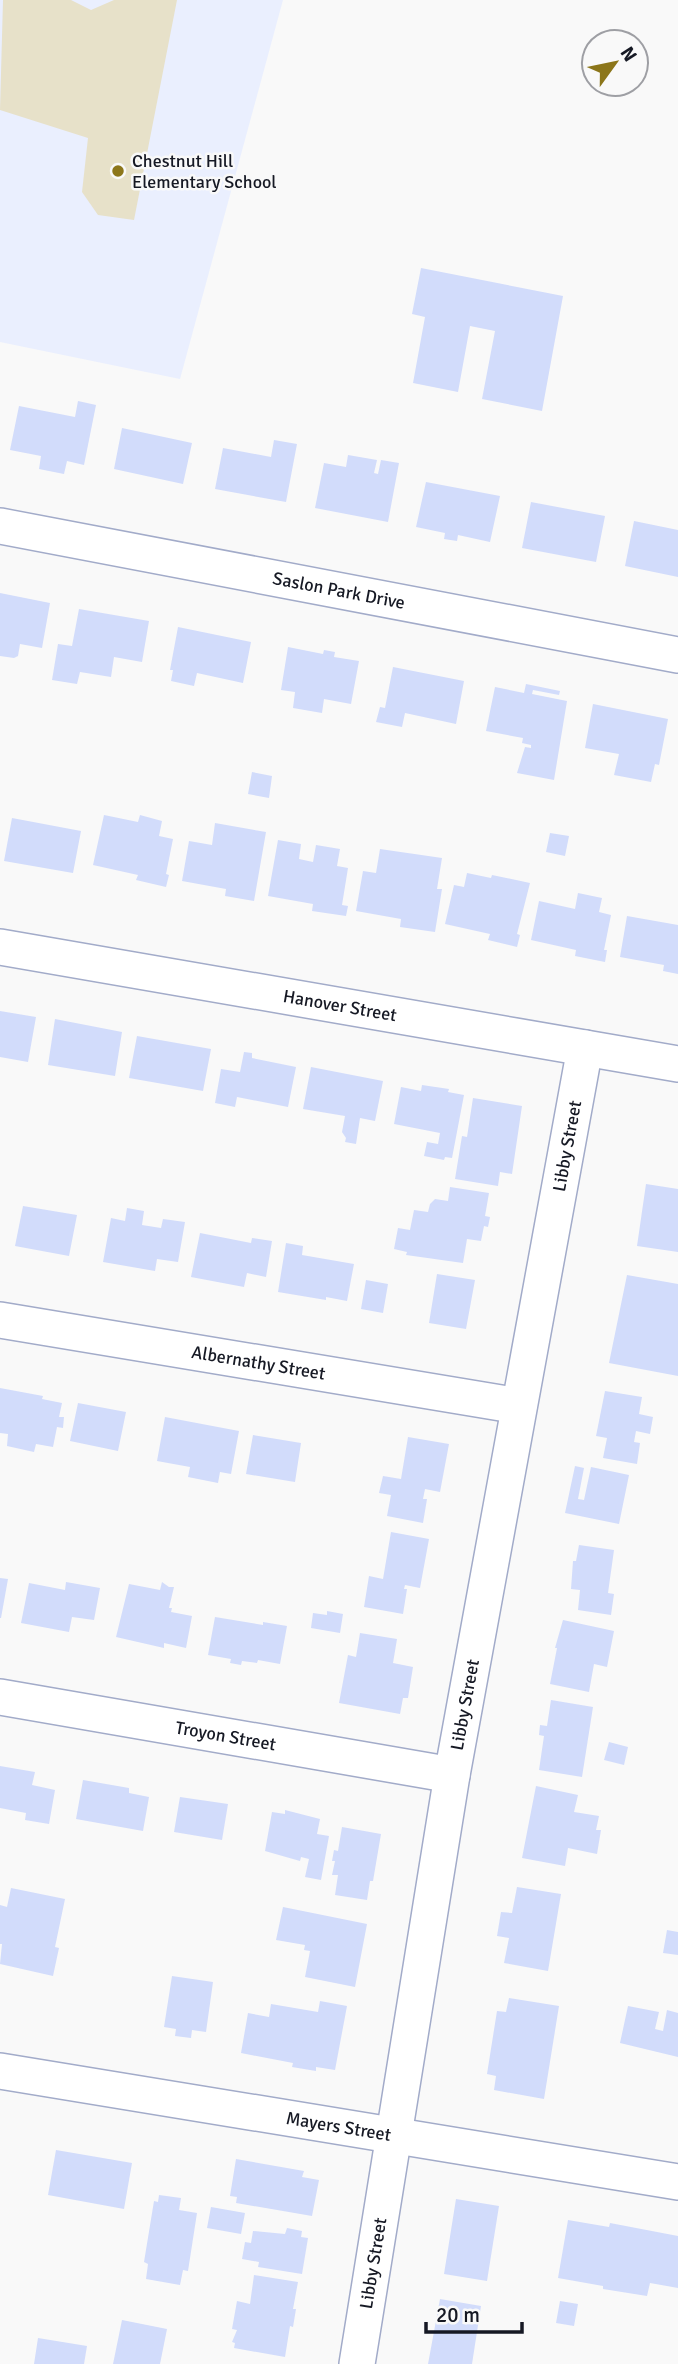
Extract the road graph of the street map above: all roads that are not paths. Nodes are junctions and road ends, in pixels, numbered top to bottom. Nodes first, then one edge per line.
1 (0, 526) edge
2 (678, 655) edge
3 (0, 947) edge
4 (584, 1048) junction
5 (678, 1064) edge
6 (0, 1320) edge
7 (519, 1406) junction
8 (0, 1697) edge
9 (452, 1775) junction
10 (0, 2071) edge
11 (394, 2137) junction
12 (678, 2182) edge
13 (357, 2364) edge

1 - 2 street, Saslon Park Drive
3 - 4 street, Hanover Street
4 - 5 street, Hanover Street
4 - 7 street, Libby Street
6 - 7 street, Albernathy Street
7 - 9 street, Libby Street
8 - 9 street, Troyon Street
9 - 11 street, Libby Street
10 - 11 street, Mayers Street
11 - 12 street, Mayers Street
11 - 13 street, Libby Street

